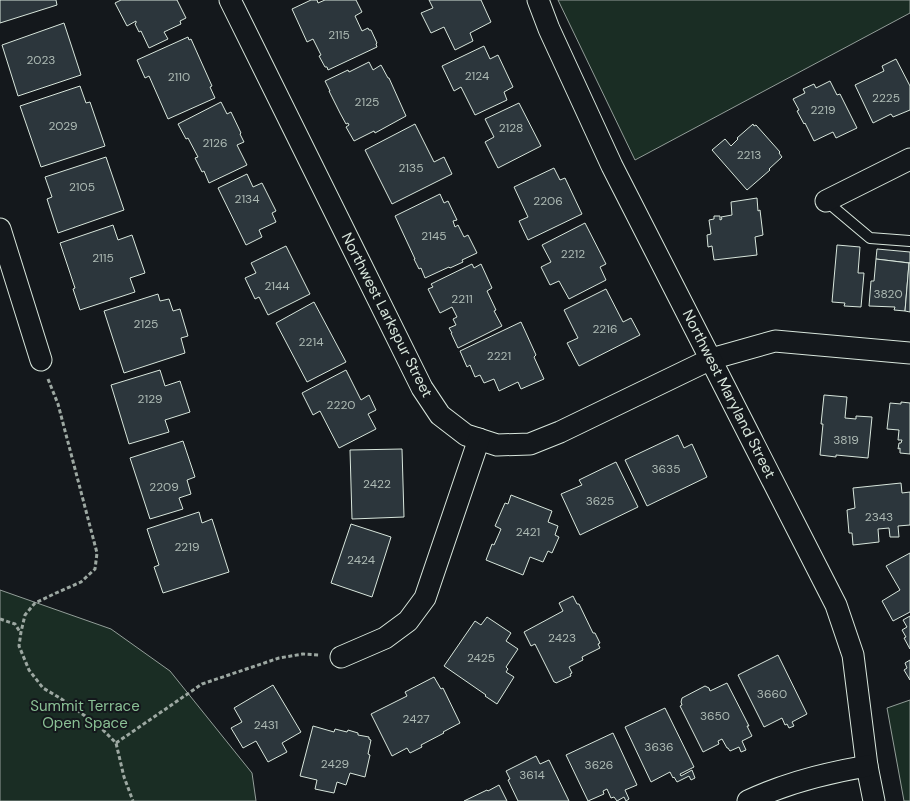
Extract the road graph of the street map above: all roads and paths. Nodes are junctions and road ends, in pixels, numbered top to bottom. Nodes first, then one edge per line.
1 (230, 0) edge
2 (538, 0) edge
3 (910, 159) edge
4 (826, 202) joint
5 (0, 229) edge
6 (910, 241) edge
7 (910, 353) edge
8 (711, 359) junction
9 (41, 360) joint
10 (479, 439) junction
11 (0, 619) edge
12 (21, 632) junction
13 (341, 657) joint
14 (116, 743) junction
15 (867, 766) junction
16 (133, 801) edge
17 (748, 801) edge
18 (874, 801) edge

1 - 10 street, Northwest Larkspur Street
2 - 8 street, Northwest Maryland Street
3 - 4 street
4 - 6 lane
5 - 9 street
7 - 8 street, Northwest Larkspur Street
8 - 10 street, Northwest Larkspur Street
8 - 15 street, Northwest Maryland Street
9 - 12 path
10 - 13 street
11 - 12 path
12 - 14 path
13 - 14 path
14 - 16 path
15 - 17 street
15 - 18 street, Northwest Maryland Street

